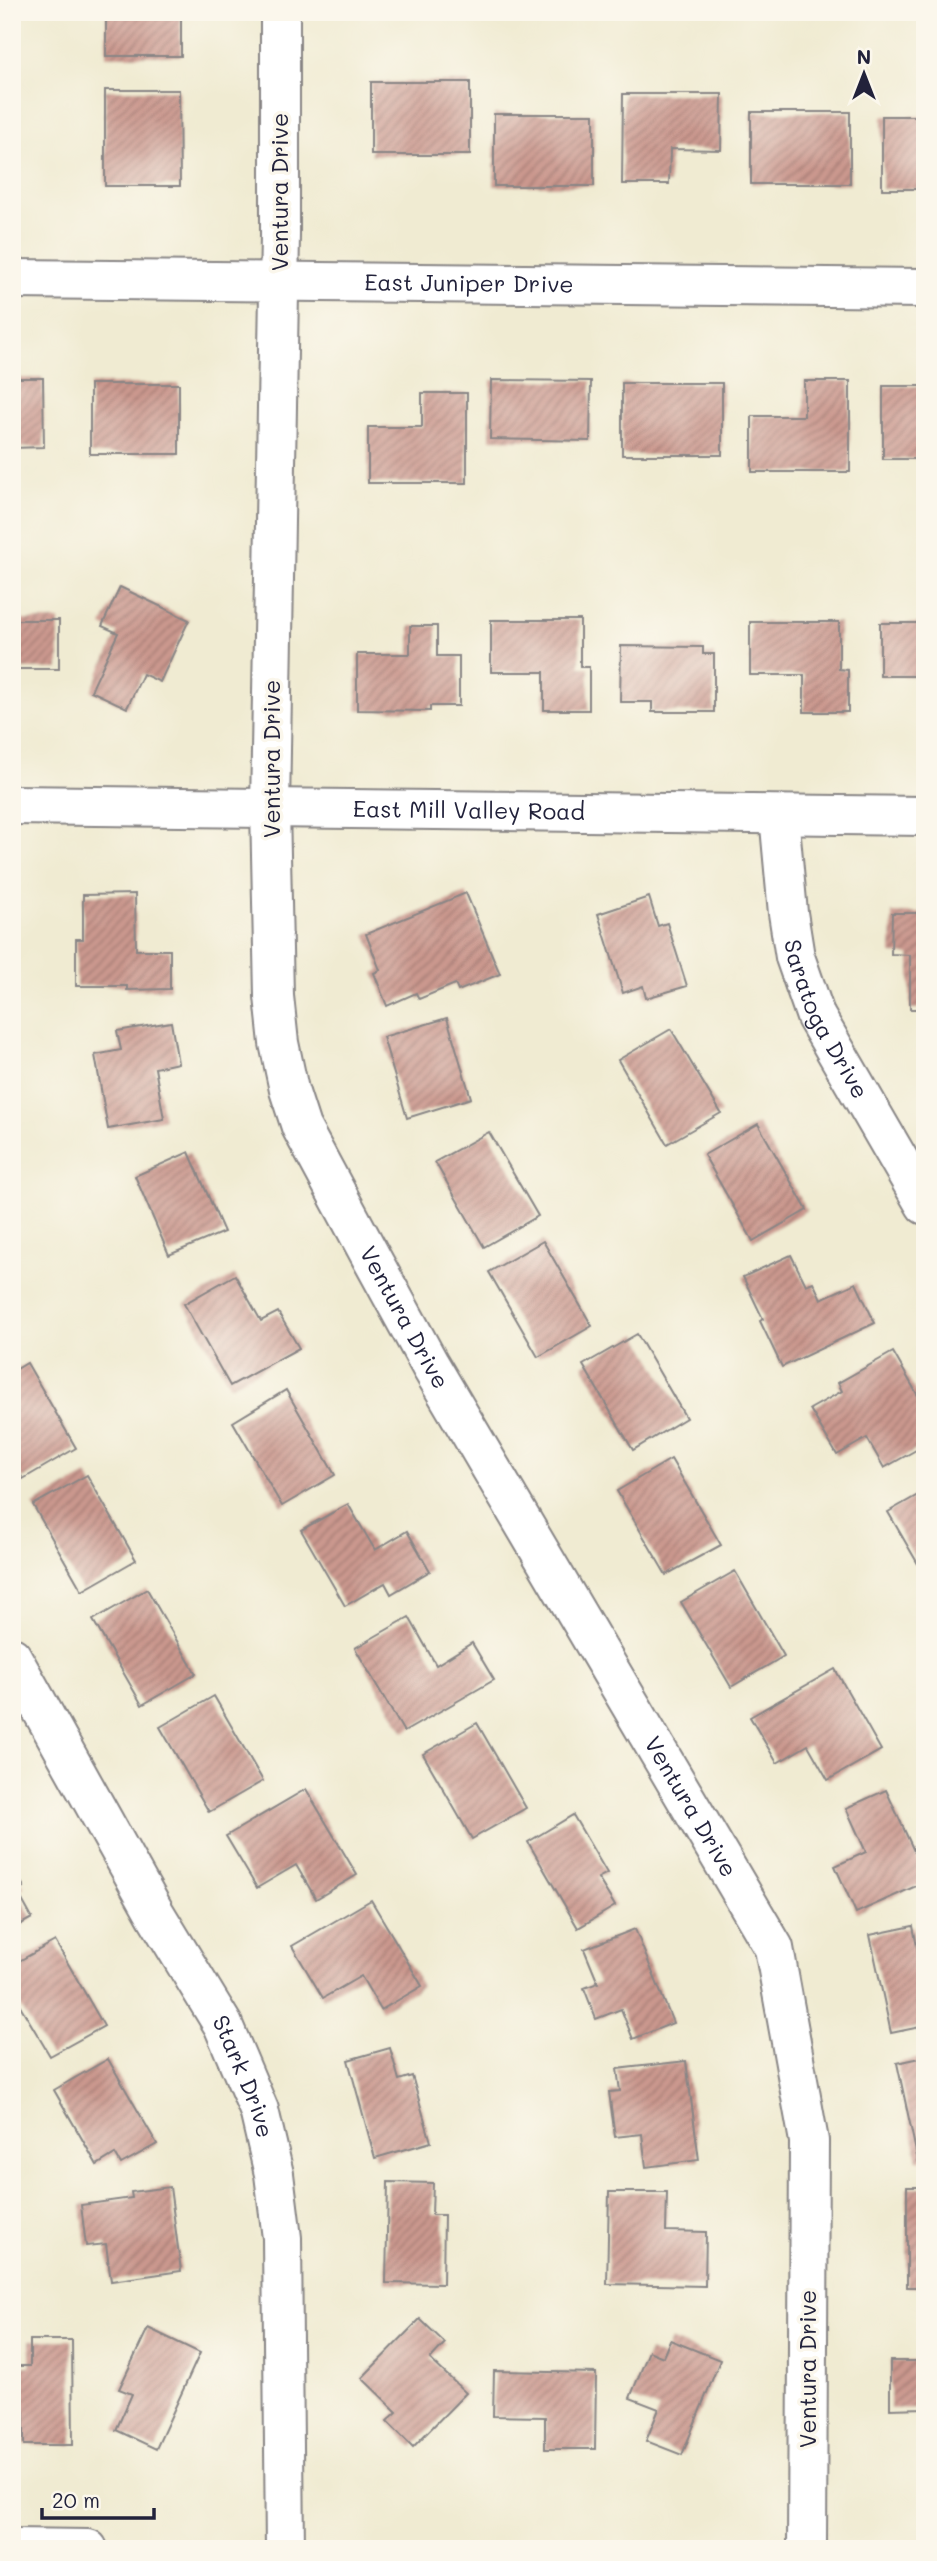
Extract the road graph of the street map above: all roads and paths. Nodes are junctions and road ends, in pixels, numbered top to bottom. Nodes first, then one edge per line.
1 (280, 12) edge
2 (12, 279) edge
3 (279, 281) junction
4 (925, 288) edge
5 (12, 806) edge
6 (270, 808) junction
7 (779, 815) junction
8 (925, 816) edge
9 (925, 1205) edge
10 (12, 1657) edge
11 (12, 2548) edge
12 (88, 2549) edge
13 (285, 2549) edge
14 (807, 2549) edge

1 - 3 street, Ventura Drive
2 - 3 street, East Juniper Drive
3 - 4 street, East Juniper Drive
3 - 6 street, Ventura Drive
5 - 6 street, East Mill Valley Road
6 - 7 street, East Mill Valley Road
6 - 14 street, Ventura Drive
7 - 8 street, East Mill Valley Road
7 - 9 street, Saratoga Drive
10 - 13 street, Stark Drive
11 - 12 street

